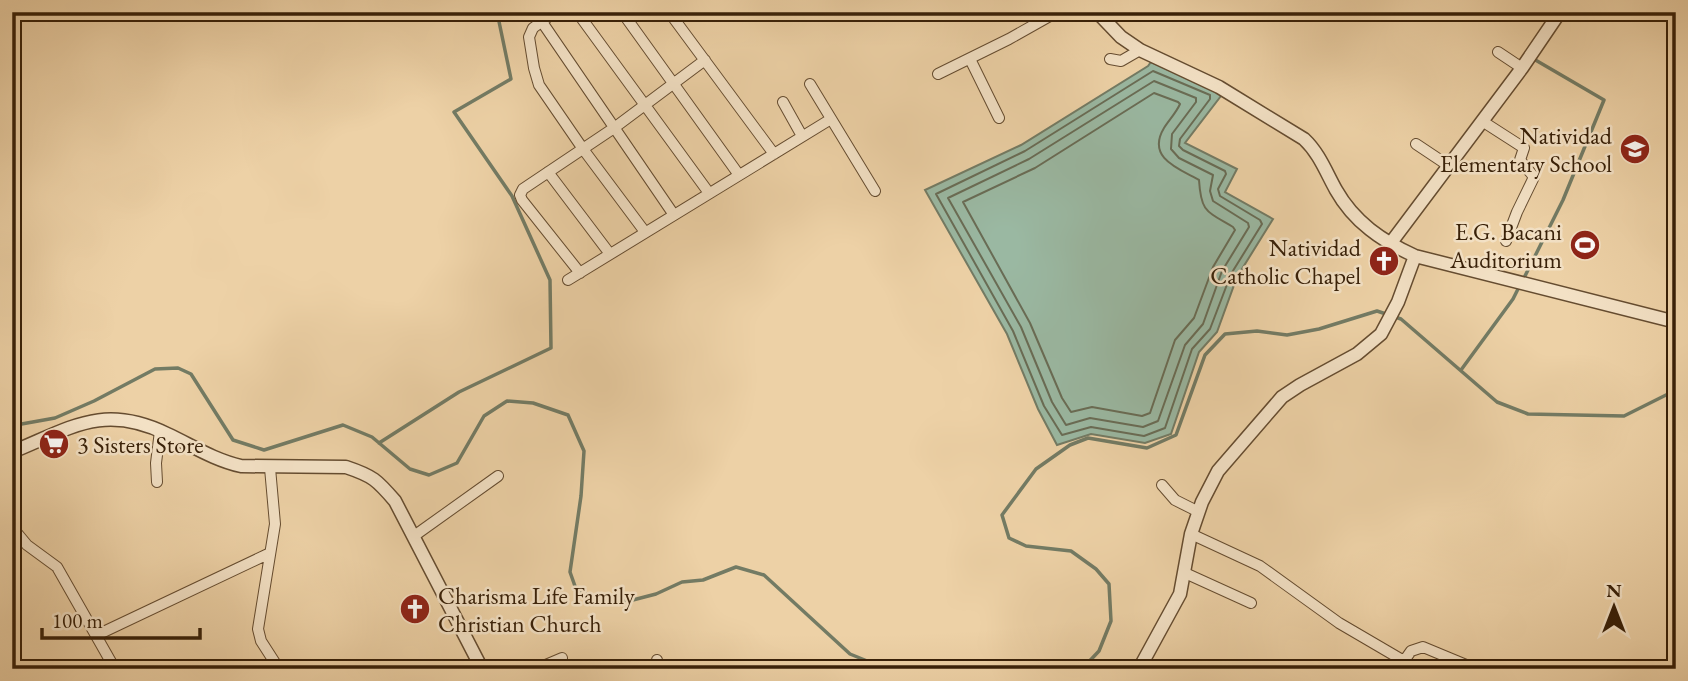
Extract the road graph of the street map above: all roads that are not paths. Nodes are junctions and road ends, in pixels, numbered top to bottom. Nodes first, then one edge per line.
1 (555, 12) edge
2 (576, 12) edge
3 (622, 12) edge
4 (669, 12) edge
5 (1057, 12) edge
6 (1097, 12) edge
7 (1560, 12) edge
8 (542, 22) junction
9 (1140, 50) junction
10 (1498, 52) dead end
11 (970, 59) junction
12 (1110, 59) dead end
13 (705, 60) junction
14 (1522, 68) junction
15 (938, 74) dead end
16 (674, 84) junction
17 (810, 84) dead end
18 (782, 102) dead end
19 (644, 106) junction
20 (999, 118) dead end
21 (831, 119) junction
22 (1482, 121) junction
23 (614, 128) junction
24 (802, 136) junction
25 (1416, 144) dead end
26 (583, 149) junction
27 (774, 154) junction
28 (1449, 166) junction
29 (548, 172) junction
30 (739, 175) junction
31 (875, 191) dead end
32 (709, 193) junction
33 (674, 215) junction
34 (645, 232) junction
35 (1506, 241) dead end
36 (1390, 244) junction
37 (610, 254) junction
38 (1415, 256) junction
39 (580, 273) junction
40 (568, 280) dead end
41 (1676, 322) edge
42 (160, 431) junction
43 (12, 452) edge
44 (270, 468) junction
45 (498, 476) dead end
46 (157, 482) dead end
47 (1163, 485) dead end
48 (1199, 512) junction
49 (12, 527) edge
50 (1191, 534) junction
51 (414, 536) junction
52 (268, 554) junction
53 (1185, 573) junction
54 (1251, 603) dead end
55 (97, 635) junction
56 (562, 658) dead end
57 (115, 669) edge
58 (279, 669) edge
59 (482, 669) edge
60 (536, 669) edge
61 (1139, 669) edge
62 (1476, 669) edge

1 - 8 street
2 - 19 street
3 - 16 street
4 - 13 street
5 - 11 street
6 - 9 street
7 - 14 street
8 - 23 street
8 - 26 street
9 - 12 street
9 - 36 street
10 - 14 street
11 - 15 street
11 - 20 street
13 - 16 street
13 - 27 street
14 - 22 street
16 - 19 street
16 - 30 street
17 - 21 street
18 - 24 street
19 - 23 street
19 - 32 street
21 - 24 street
21 - 31 street
22 - 28 street
22 - 35 street
23 - 26 street
23 - 33 street
24 - 27 street
25 - 28 street
26 - 29 street
26 - 34 street
27 - 30 street
28 - 36 street
29 - 37 street
29 - 39 street
30 - 32 street
32 - 33 street
33 - 34 street
34 - 37 street
36 - 38 street
37 - 39 street
38 - 41 street
38 - 48 street
39 - 40 street
42 - 43 street
42 - 44 street
42 - 46 street
44 - 51 street
44 - 52 street
45 - 51 street
47 - 48 street
48 - 50 street
49 - 55 street
50 - 53 street
50 - 62 street
51 - 59 street
52 - 55 street
52 - 58 street
53 - 54 street
53 - 61 street
55 - 57 street
56 - 60 street

